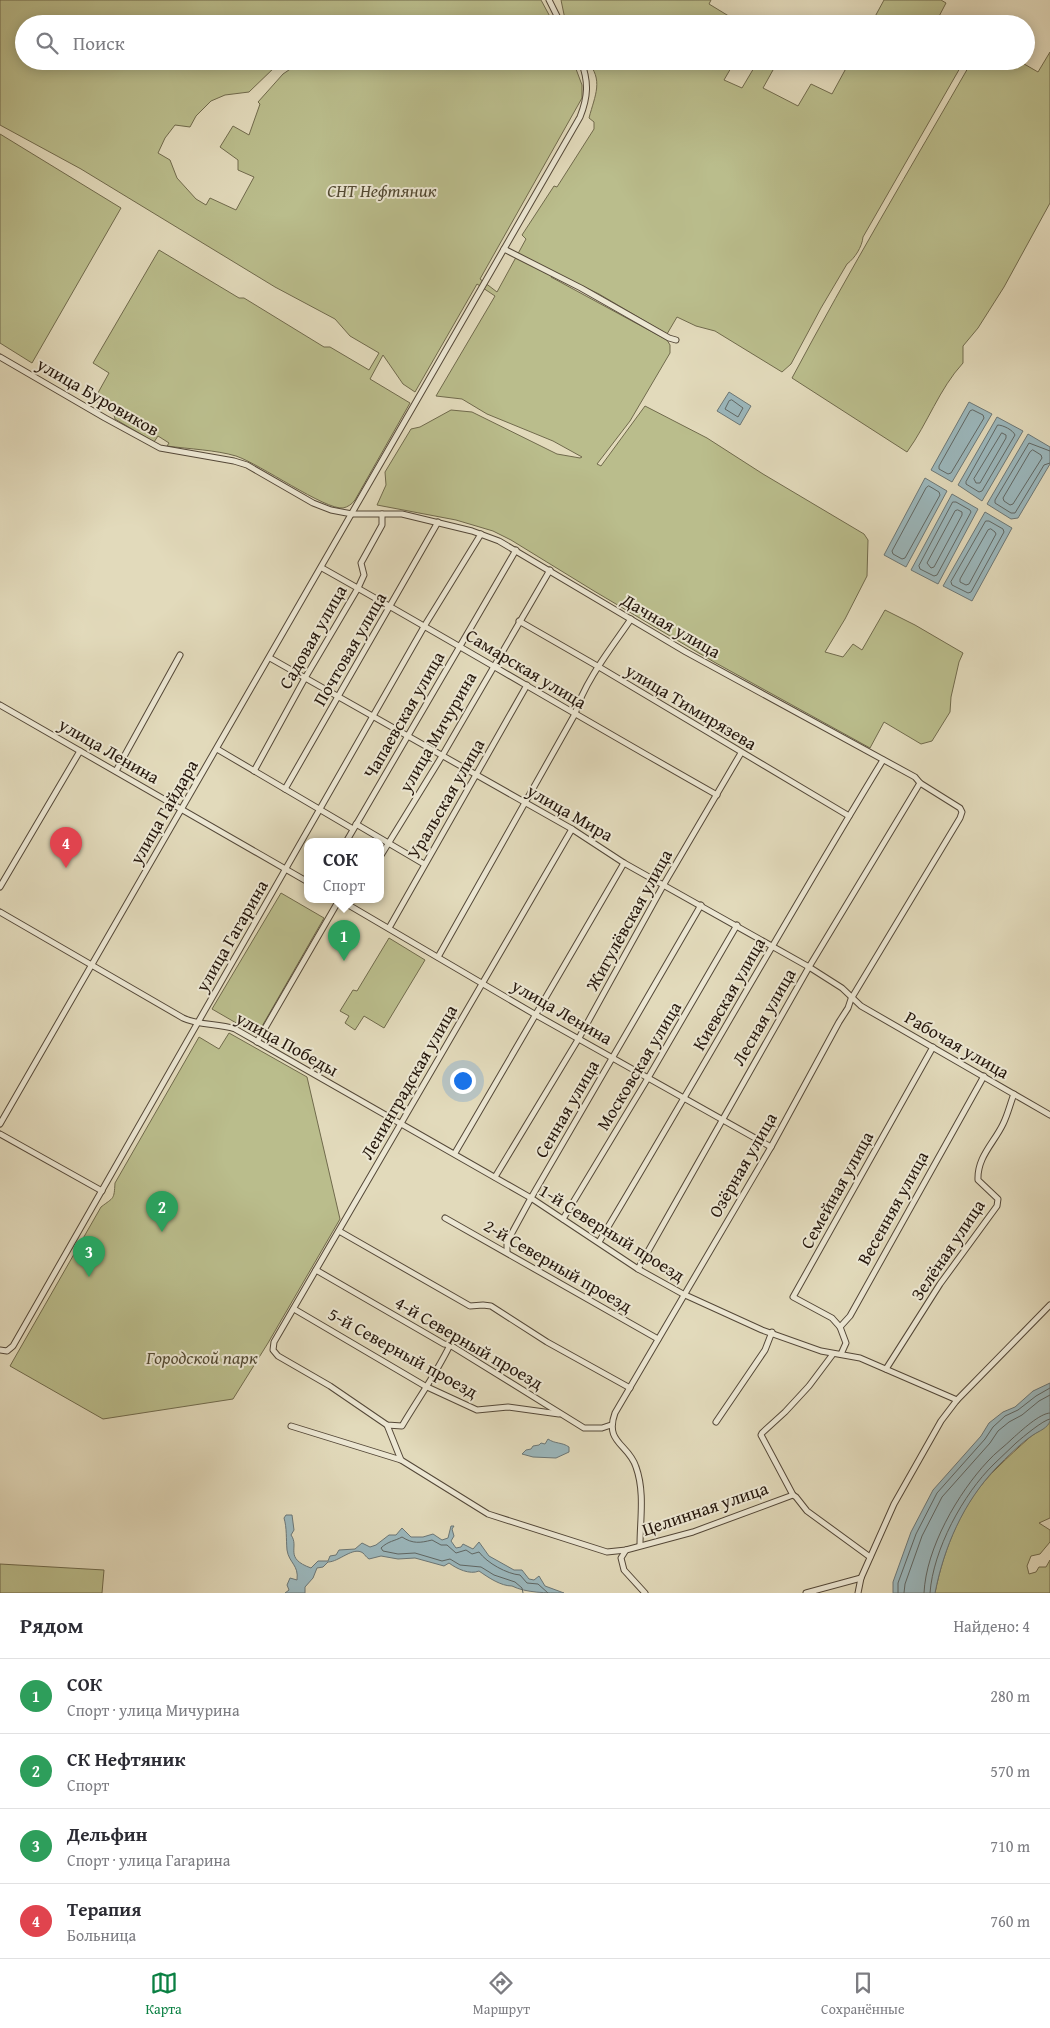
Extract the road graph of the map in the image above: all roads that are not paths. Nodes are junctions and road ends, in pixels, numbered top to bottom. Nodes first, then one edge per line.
1 (549, 0) edge
2 (556, 15) edge
3 (584, 70) edge
4 (504, 249) junction
5 (676, 340) dead end
6 (0, 357) edge
7 (352, 514) junction
8 (382, 514) junction
9 (438, 522) junction
10 (481, 534) junction
11 (516, 550) junction
12 (322, 568) junction
13 (550, 570) junction
14 (358, 588) junction
15 (391, 606) junction
16 (631, 619) junction
17 (519, 621) junction
18 (425, 625) junction
19 (460, 645) junction
20 (180, 655) dead end
21 (270, 658) junction
22 (493, 664) junction
23 (599, 667) junction
24 (305, 678) junction
25 (527, 685) junction
26 (339, 697) junction
27 (0, 705) edge
28 (575, 714) junction
29 (372, 716) junction
30 (408, 736) junction
31 (216, 749) junction
32 (80, 751) junction
33 (741, 753) junction
34 (442, 756) junction
35 (883, 760) junction
36 (116, 771) junction
37 (254, 771) junction
38 (476, 775) junction
39 (920, 783) junction
40 (286, 789) junction
41 (717, 795) junction
42 (525, 803) junction
43 (960, 808) joint
44 (182, 809) junction
45 (319, 809) junction
46 (849, 816) junction
47 (355, 827) junction
48 (572, 829) junction
49 (348, 838) edge
50 (379, 838) edge
51 (384, 840) edge
52 (388, 842) junction
53 (384, 850) edge
54 (624, 862) junction
55 (424, 864) junction
56 (286, 870) junction
57 (304, 880) edge
58 (664, 884) junction
59 (0, 888) edge
60 (337, 903) edge
61 (345, 903) edge
62 (354, 903) edge
63 (701, 905) junction
64 (352, 907) junction
65 (0, 912) edge
66 (737, 925) junction
67 (389, 928) junction
68 (772, 946) junction
69 (438, 957) junction
70 (92, 966) junction
71 (809, 967) junction
72 (483, 982) junction
73 (851, 998) junction
74 (536, 1015) junction
75 (198, 1024) junction
76 (579, 1038) junction
77 (257, 1042) junction
78 (933, 1047) junction
79 (613, 1058) junction
80 (984, 1076) junction
81 (648, 1078) junction
82 (1014, 1094) junction
83 (685, 1099) junction
84 (1050, 1115) edge
85 (722, 1119) junction
86 (402, 1123) junction
87 (0, 1124) edge
88 (0, 1134) edge
89 (771, 1147) junction
90 (455, 1153) junction
91 (495, 1177) junction
92 (102, 1191) junction
93 (531, 1198) junction
94 (445, 1218) dead end
95 (563, 1219) junction
96 (339, 1231) junction
97 (599, 1242) junction
98 (507, 1252) junction
99 (638, 1269) junction
100 (316, 1270) junction
101 (684, 1294) junction
102 (1050, 1305) edge
103 (294, 1309) junction
104 (840, 1327) junction
105 (772, 1332) junction
106 (658, 1340) junction
107 (450, 1346) junction
108 (0, 1350) edge
109 (833, 1354) junction
110 (841, 1354) junction
111 (886, 1369) junction
112 (426, 1386) junction
113 (630, 1388) junction
114 (956, 1400) junction
115 (562, 1414) junction
116 (716, 1422) dead end
117 (387, 1425) junction
118 (611, 1425) junction
119 (291, 1426) dead end
120 (401, 1460) junction
121 (792, 1495) junction
122 (640, 1545) junction
123 (626, 1550) junction
124 (870, 1557) junction
125 (861, 1578) junction
126 (645, 1593) edge
127 (806, 1593) edge
128 (858, 1593) edge

1 - 2 street
3 - 4 street, улица Гайдара
4 - 5 street
4 - 7 street, улица Гайдара
6 - 7 street, улица Буровиков
7 - 8 street, Дачная улица
7 - 12 street, улица Гайдара
8 - 9 street, Дачная улица
8 - 14 street, Садовая улица
9 - 10 street, Дачная улица
9 - 15 street, Почтовая улица
10 - 11 street, Дачная улица
10 - 18 street, улица Гагарина
11 - 13 street, Дачная улица
11 - 19 street, Чапаевская улица
12 - 14 street, Самарская улица
12 - 21 street, улица Гайдара
13 - 16 street, Дачная улица
13 - 17 street, улица Мичурина
14 - 15 street, Самарская улица
14 - 24 street, Садовая улица
15 - 18 street, Самарская улица
15 - 26 street, Почтовая улица
16 - 23 street
16 - 35 street, Дачная улица
17 - 22 street, улица Мичурина
17 - 23 street, улица Тимирязева
18 - 19 street, Самарская улица
18 - 29 street, улица Гагарина
19 - 22 street, Самарская улица
19 - 30 street, Чапаевская улица
20 - 36 street
21 - 24 street, улица Мира
21 - 31 street, улица Гайдара
22 - 25 street, Самарская улица
22 - 34 street, улица Мичурина
23 - 28 street
23 - 33 street, улица Тимирязева
24 - 26 street, улица Мира
24 - 37 street, Садовая улица
25 - 28 street, Самарская улица
25 - 38 street, Уральская улица
26 - 29 street, улица Мира
26 - 40 street, Почтовая улица
27 - 32 street, улица Ленина
28 - 41 street, Самарская улица
28 - 42 street
29 - 30 street, улица Мира
29 - 45 street, улица Гагарина
30 - 34 street, улица Мира
30 - 47 street, Чапаевская улица
31 - 37 street
31 - 44 street, улица Гайдара
32 - 36 street, улица Ленина
32 - 59 street
33 - 41 street, Жигулёвская улица
33 - 46 street, улица Тимирязева
34 - 38 street, улица Мира
34 - 52 street, улица Мичурина
35 - 39 street, Дачная улица
35 - 46 street, Киевская улица
36 - 44 street, улица Ленина
37 - 40 street
38 - 42 street, улица Мира
38 - 55 street, Уральская улица
39 - 43 street, Дачная улица
39 - 71 street, Лесная улица
40 - 45 street
41 - 58 street, Жигулёвская улица
42 - 48 street, улица Мира
42 - 69 street
43 - 73 street, Озёрная улица
44 - 56 street, улица Ленина
44 - 70 street, улица Гайдара
45 - 47 street
45 - 56 street, улица Гагарина
46 - 68 street, Киевская улица
47 - 49 street, Чапаевская улица
47 - 50 street
48 - 54 street, улица Мира
48 - 72 street, Ленинградская улица
51 - 52 street
52 - 53 street, улица Мичурина
52 - 55 street
54 - 58 street, улица Мира
54 - 74 street
55 - 67 street, Уральская улица
56 - 57 street, улица Ленина
56 - 75 street, улица Гагарина
58 - 63 street, улица Мира
58 - 76 street, Жигулёвская улица
60 - 77 street
61 - 64 street, улица Ленина
62 - 64 street
63 - 66 street, улица Мира
63 - 79 street, Сенная улица
64 - 67 street, улица Ленина
65 - 70 street, улица Победы
66 - 68 street, улица Мира
66 - 81 street, Московская улица
67 - 69 street, улица Ленина
68 - 71 street, улица Мира
68 - 83 street, Киевская улица
69 - 72 street, улица Ленина
70 - 75 street, улица Победы
70 - 87 street, улица Гайдара
71 - 73 street, улица Мира
71 - 85 street, Лесная улица
72 - 74 street, улица Ленина
72 - 86 street, Ленинградская улица
73 - 78 street, Рабочая улица
73 - 89 street, Озёрная улица
74 - 76 street, улица Ленина
74 - 90 street
75 - 77 street, улица Победы
75 - 92 street, улица Гагарина
76 - 79 street, улица Ленина
76 - 91 street, Жигулёвская улица
77 - 86 street, улица Победы
78 - 80 street, Рабочая улица
78 - 104 street, Семейная улица
79 - 81 street, улица Ленина
79 - 93 street, Сенная улица
80 - 82 street, Рабочая улица
80 - 104 street, Весенняя улица
81 - 83 street, улица Ленина
81 - 95 street, Московская улица
82 - 84 street, Рабочая улица
82 - 111 street, Зелёная улица
83 - 85 street, улица Ленина
83 - 97 street, Киевская улица
85 - 89 street, улица Ленина
85 - 99 street, Лесная улица
86 - 90 street, 1-й Северный проезд
86 - 96 street, Ленинградская улица
88 - 92 street
89 - 101 street, Озёрная улица
90 - 91 street, 1-й Северный проезд
91 - 93 street, 1-й Северный проезд
92 - 108 street, улица Гагарина
93 - 95 street, 1-й Северный проезд
93 - 98 street, Сенная улица
94 - 98 street, 2-й Северный проезд
95 - 97 street, 1-й Северный проезд
96 - 100 street, Ленинградская улица
96 - 113 street
97 - 99 street, 1-й Северный проезд
98 - 106 street, 2-й Северный проезд
99 - 101 street, 1-й Северный проезд
100 - 103 street, Ленинградская улица
100 - 107 street, 4-й Северный проезд
101 - 105 street, 1-й Северный проезд
101 - 106 street, Озёрная улица
102 - 114 street
103 - 112 street, 5-й Северный проезд
103 - 117 street, Ленинградская улица
104 - 110 street
105 - 109 street, 1-й Северный проезд
105 - 116 street
106 - 113 street, Озёрная улица
107 - 112 street
107 - 115 street, 4-й Северный проезд
109 - 110 street, 1-й Северный проезд
109 - 121 street, Целинная улица
110 - 111 street, 1-й Северный проезд
111 - 114 street, 1-й Северный проезд
112 - 115 street, 5-й Северный проезд
112 - 117 street
113 - 118 street, Озёрная улица
114 - 124 street
115 - 118 street, 4-й Северный проезд
117 - 120 street
118 - 122 street
119 - 120 street, Целинная улица
120 - 123 street, Целинная улица
121 - 122 street, Целинная улица
121 - 124 street, Целинная улица
122 - 123 street, Целинная улица
123 - 126 street, Целинная улица
124 - 125 street
125 - 127 street
125 - 128 street

